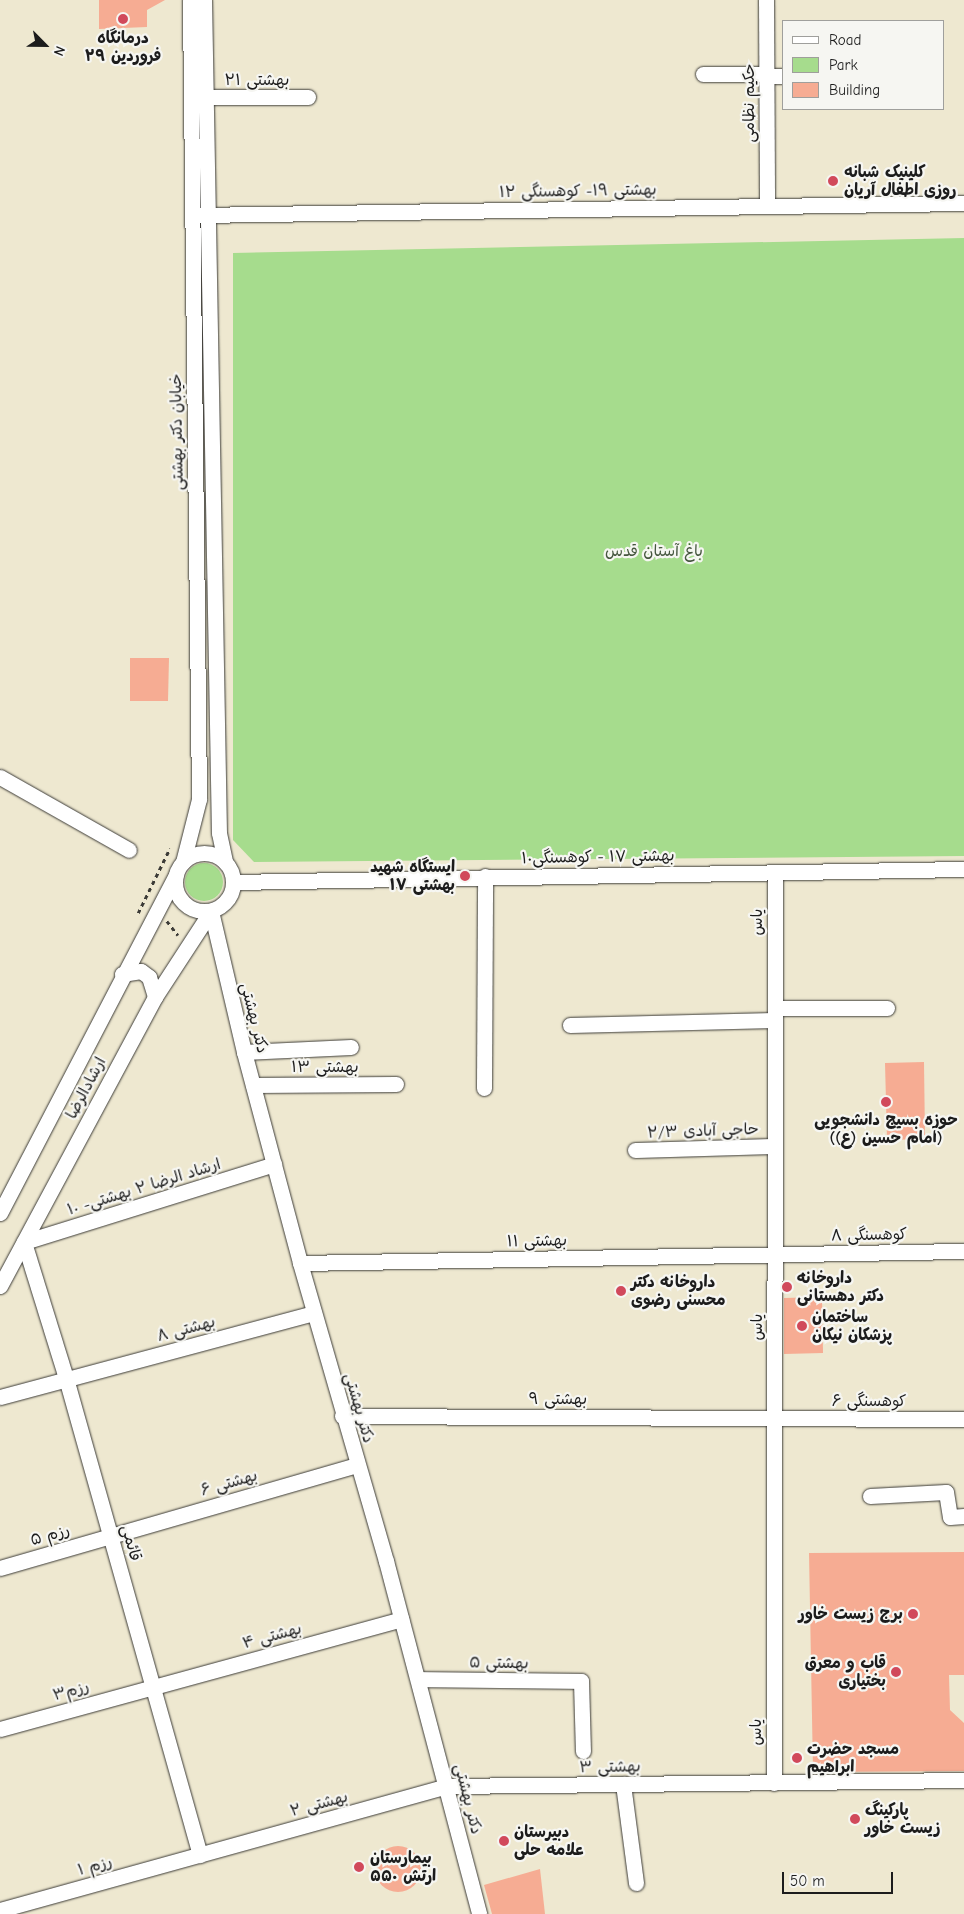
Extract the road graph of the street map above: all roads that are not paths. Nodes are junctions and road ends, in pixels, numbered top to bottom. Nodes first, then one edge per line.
1 (190, 0) edge
2 (204, 0) edge
3 (766, 0) edge
4 (703, 74) dead end
5 (766, 75) junction
6 (782, 76) edge
7 (206, 97) junction
8 (308, 97) dead end
9 (964, 203) edge
10 (767, 206) junction
11 (192, 215) junction
12 (208, 215) junction
13 (0, 777) edge
14 (129, 850) dead end
15 (225, 862) junction
16 (179, 868) junction
17 (964, 869) edge
18 (775, 872) junction
19 (485, 876) junction
20 (233, 882) junction
21 (211, 911) junction
22 (122, 974) junction
23 (155, 997) junction
24 (887, 1008) dead end
25 (774, 1014) junction
26 (570, 1025) dead end
27 (351, 1048) dead end
28 (244, 1052) junction
29 (396, 1084) dead end
30 (253, 1085) junction
31 (484, 1088) dead end
32 (773, 1146) junction
33 (635, 1150) dead end
34 (274, 1164) junction
35 (0, 1213) edge
36 (24, 1242) junction
37 (964, 1251) edge
38 (774, 1254) junction
39 (300, 1263) junction
40 (0, 1286) edge
41 (314, 1313) junction
42 (66, 1378) junction
43 (0, 1397) edge
44 (342, 1416) junction
45 (774, 1418) junction
46 (964, 1419) edge
47 (356, 1465) junction
48 (870, 1496) dead end
49 (964, 1516) edge
50 (110, 1536) junction
51 (0, 1568) edge
52 (401, 1619) junction
53 (418, 1679) junction
54 (152, 1687) junction
55 (0, 1728) edge
56 (583, 1751) dead end
57 (964, 1780) edge
58 (774, 1783) junction
59 (623, 1784) junction
60 (447, 1786) junction
61 (200, 1855) junction
62 (636, 1883) dead end
63 (0, 1910) edge
64 (479, 1914) edge

1 - 11 street, خیابان دکتر بهشتی
2 - 7 street
3 - 5 street, حکیم نظامی
4 - 5 street
5 - 6 street
5 - 10 street, حکیم نظامی
7 - 8 street, بهشتی ۲۱
7 - 12 street
9 - 10 street, بهشتی ۱۹- کوهسنگی ۱۲
10 - 12 street, بهشتی ۱۹- کوهسنگی ۱۲
11 - 12 street, بهشتی ۱۹- کوهسنگی ۱۲
11 - 16 street, خیابان دکتر بهشتی
12 - 15 street
13 - 14 street
15 - 16 street
15 - 20 street
16 - 21 street
16 - 22 street, ارشادالرضا
17 - 18 street, بهشتی ۱۷ - کوهسنگی۱۰
18 - 19 street, بهشتی ۱۷ - کوهسنگی۱۰
18 - 25 street, یاس
19 - 20 street, بهشتی ۱۷ - کوهسنگی۱۰
19 - 31 street
20 - 21 street
21 - 23 street, ارشادالرضا
21 - 28 street, دکتر بهشتی
22 - 23 street
22 - 35 street, ارشادالرضا
23 - 36 street, ارشادالرضا
24 - 25 street
25 - 26 street
25 - 32 street, یاس
27 - 28 street
28 - 30 street, دکتر بهشتی
29 - 30 street, بهشتی ۱۳
30 - 34 street, دکتر بهشتی
32 - 33 street, حاجی آبادی ۲/۳
32 - 38 street, یاس
34 - 36 street, ارشاد الرضا ۲ بهشتی- ۱۰
34 - 39 street, دکتر بهشتی
36 - 40 street, ارشادالرضا
36 - 42 street, قائمی
37 - 38 street, کوهسنگی ۸
38 - 39 street, بهشتی ۱۱
38 - 45 street, یاس
39 - 41 street, دکتر بهشتی
41 - 42 street, بهشتی ۸
41 - 44 street, دکتر بهشتی
42 - 43 street, بهشتی ۸
42 - 50 street, قائمی
44 - 45 street, بهشتی ۹
44 - 47 street, دکتر بهشتی
45 - 46 street, کوهسنگی ۶
45 - 58 street, یاس
47 - 50 street, بهشتی ۶
47 - 52 street, دکتر بهشتی
48 - 49 street
50 - 51 street, رزم ۵
50 - 54 street, قائمی
52 - 53 street, دکتر بهشتی
52 - 54 street, بهشتی ۴
53 - 56 street, بهشتی ۵
53 - 60 street, دکتر بهشتی
54 - 55 street, رزم۳
54 - 61 street, قائمی
57 - 58 street, بهشتی ۳
58 - 59 street, بهشتی ۳
59 - 60 street, بهشتی ۳
59 - 62 street
60 - 61 street, بهشتی ۲
60 - 64 street, دکتر بهشتی
61 - 63 street, رزم ۱

